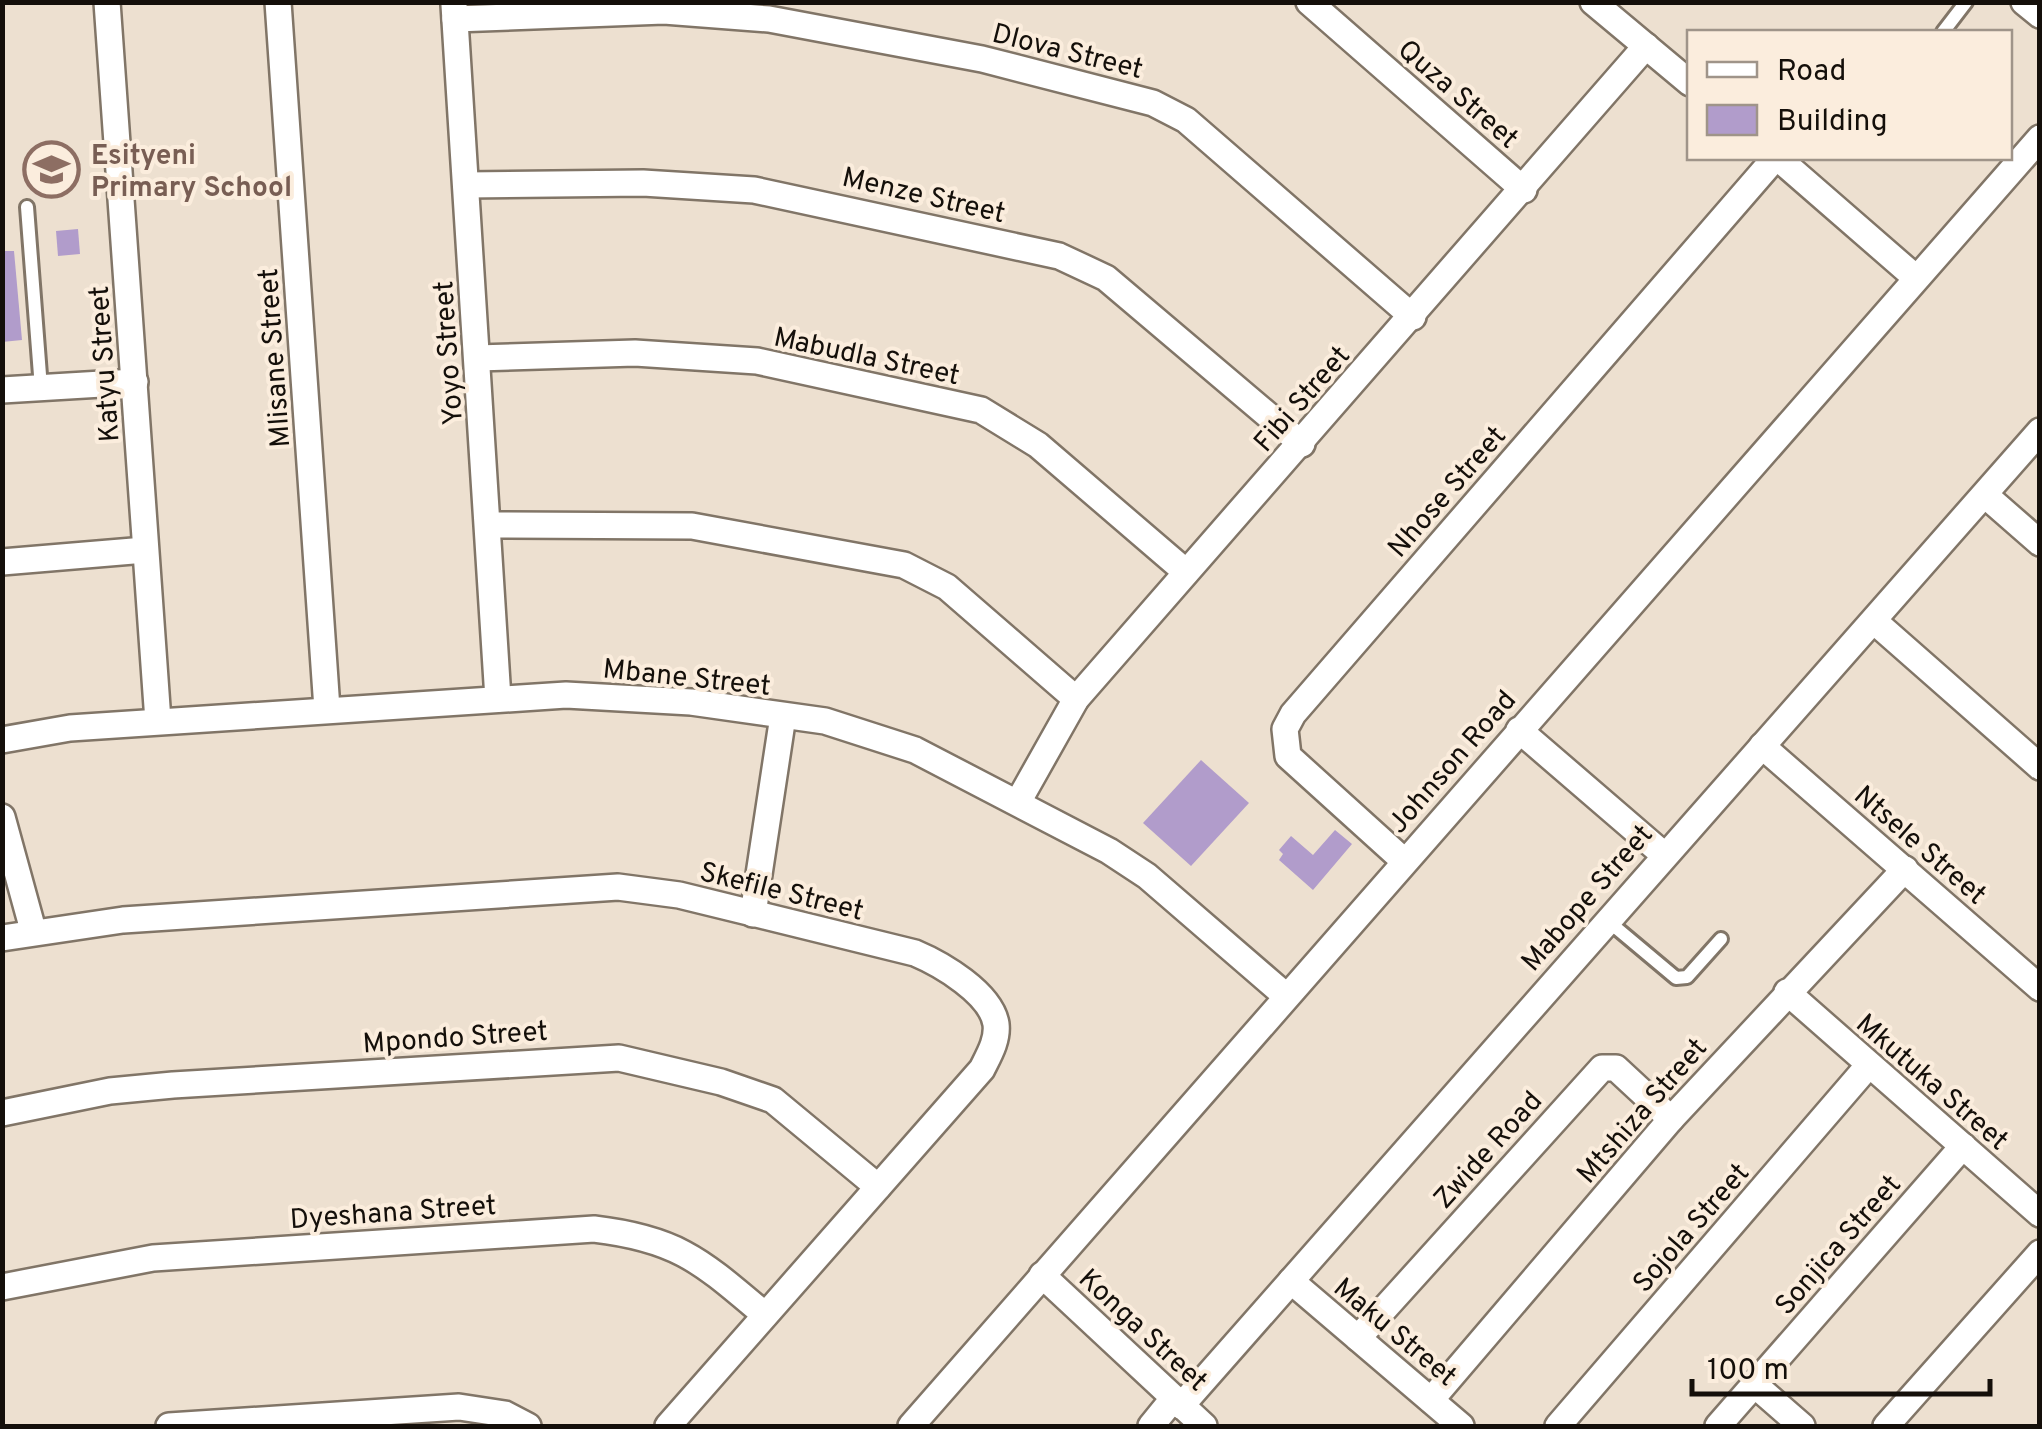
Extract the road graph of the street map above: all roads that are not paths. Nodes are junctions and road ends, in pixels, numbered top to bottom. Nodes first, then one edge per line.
1 (108, 2) edge
2 (278, 2) edge
3 (1309, 2) edge
4 (1594, 2) edge
5 (1966, 2) edge
6 (2024, 2) edge
7 (455, 11) edge
8 (1622, 12) edge
9 (2040, 16) edge
10 (1945, 30) edge
11 (1646, 46) junction
12 (1687, 80) edge
13 (2040, 138) edge
14 (1774, 160) edge
15 (1778, 160) edge
16 (466, 185) junction
17 (1524, 190) junction
18 (27, 207) dead end
19 (1916, 278) junction
20 (1413, 317) junction
21 (477, 358) junction
22 (135, 382) junction
23 (40, 388) junction
24 (2, 390) edge
25 (2040, 431) edge
26 (1302, 444) junction
27 (1985, 495) junction
28 (488, 525) junction
29 (2040, 542) edge
30 (146, 550) junction
31 (2, 562) edge
32 (1186, 572) junction
33 (1874, 621) junction
34 (498, 699) junction
35 (1076, 699) junction
36 (327, 709) junction
37 (783, 716) junction
38 (158, 721) junction
39 (1519, 730) junction
40 (2, 740) edge
41 (1762, 746) junction
42 (2040, 767) edge
43 (1018, 802) junction
44 (2, 817) edge
45 (1664, 854) junction
46 (1403, 860) junction
47 (1905, 869) junction
48 (753, 914) junction
49 (1606, 920) junction
50 (32, 930) junction
51 (2, 938) edge
52 (1721, 940) dead end
53 (2040, 988) edge
54 (1787, 992) junction
55 (1286, 996) junction
56 (1868, 1066) junction
57 (2, 1112) edge
58 (1671, 1119) junction
59 (1962, 1146) junction
60 (878, 1187) junction
61 (2040, 1214) edge
62 (2040, 1252) edge
63 (1042, 1275) junction
64 (1291, 1281) junction
65 (2, 1287) edge
66 (765, 1315) junction
67 (1358, 1338) junction
68 (1755, 1386) junction
69 (1430, 1400) junction
70 (1177, 1403) junction
71 (338, 1421) edge
72 (169, 1426) edge
73 (528, 1426) edge
74 (668, 1426) edge
75 (911, 1426) edge
76 (1151, 1426) edge
77 (1204, 1426) edge
78 (1461, 1426) edge
79 (1558, 1426) edge
80 (1718, 1426) edge
81 (1802, 1426) edge
82 (1886, 1426) edge

1 - 22 street, Katyu Street
2 - 36 street, Mlisane Street
3 - 17 street, Quza Street
4 - 8 street
5 - 10 lane
6 - 9 street
7 - 16 street, Yoyo Street
7 - 20 street, Dlova Street
8 - 11 street
11 - 12 street
11 - 17 street, Fibi Street
13 - 19 street, Johnson Road
14 - 46 street, Nhose Street
15 - 19 street
16 - 21 street, Yoyo Street
16 - 26 street, Menze Street
17 - 20 street, Fibi Street
18 - 23 lane
19 - 39 street, Johnson Road
20 - 26 street, Fibi Street
21 - 28 street, Yoyo Street
21 - 32 street, Mabudla Street
22 - 23 street
22 - 30 street, Katyu Street
23 - 24 street
25 - 27 street, Mabope Street
26 - 32 street, Fibi Street
27 - 29 street
27 - 33 street, Mabope Street
28 - 34 street, Yoyo Street
28 - 35 street
30 - 31 street
30 - 38 street, Katyu Street
32 - 35 street, Fibi Street
33 - 41 street, Mabope Street
33 - 42 street
34 - 36 street, Mbane Street
34 - 37 street, Mbane Street
35 - 43 street, Fibi Street
36 - 38 street, Mbane Street
37 - 43 street, Mbane Street
37 - 48 street
38 - 40 street, Mbane Street
39 - 45 street
39 - 46 street, Johnson Road
41 - 45 street, Mabope Street
41 - 47 street, Ntsele Street
43 - 55 street, Mbane Street
44 - 50 street
45 - 49 street, Mabope Street
46 - 55 street, Johnson Road
47 - 53 street, Ntsele Street
47 - 54 street, Mtshiza Street
48 - 50 street, Skefile Street
48 - 60 street, Skefile Street
49 - 52 lane
49 - 64 street, Mabope Street
50 - 51 street, Skefile Street
54 - 56 street, Mkutuka Street
54 - 58 street, Mtshiza Street
55 - 63 street, Johnson Road
56 - 59 street, Mkutuka Street
56 - 79 street, Sojola Street
57 - 60 street, Mpondo Street
58 - 67 street, Zwide Road
58 - 69 street, Mtshiza Street
59 - 61 street, Mkutuka Street
59 - 68 street, Sonjica Street
60 - 66 street, Skefile Street
62 - 82 street
63 - 70 street, Konga Street
63 - 75 street, Johnson Road
64 - 67 street, Maku Street
64 - 70 street, Mabope Street
65 - 66 street, Dyeshana Street
66 - 74 street, Skefile Street
67 - 69 street, Maku Street
68 - 80 street, Sonjica Street
68 - 81 street
69 - 78 street, Maku Street
70 - 76 street, Mabope Street
70 - 77 street, Konga Street
71 - 72 street
71 - 73 street

